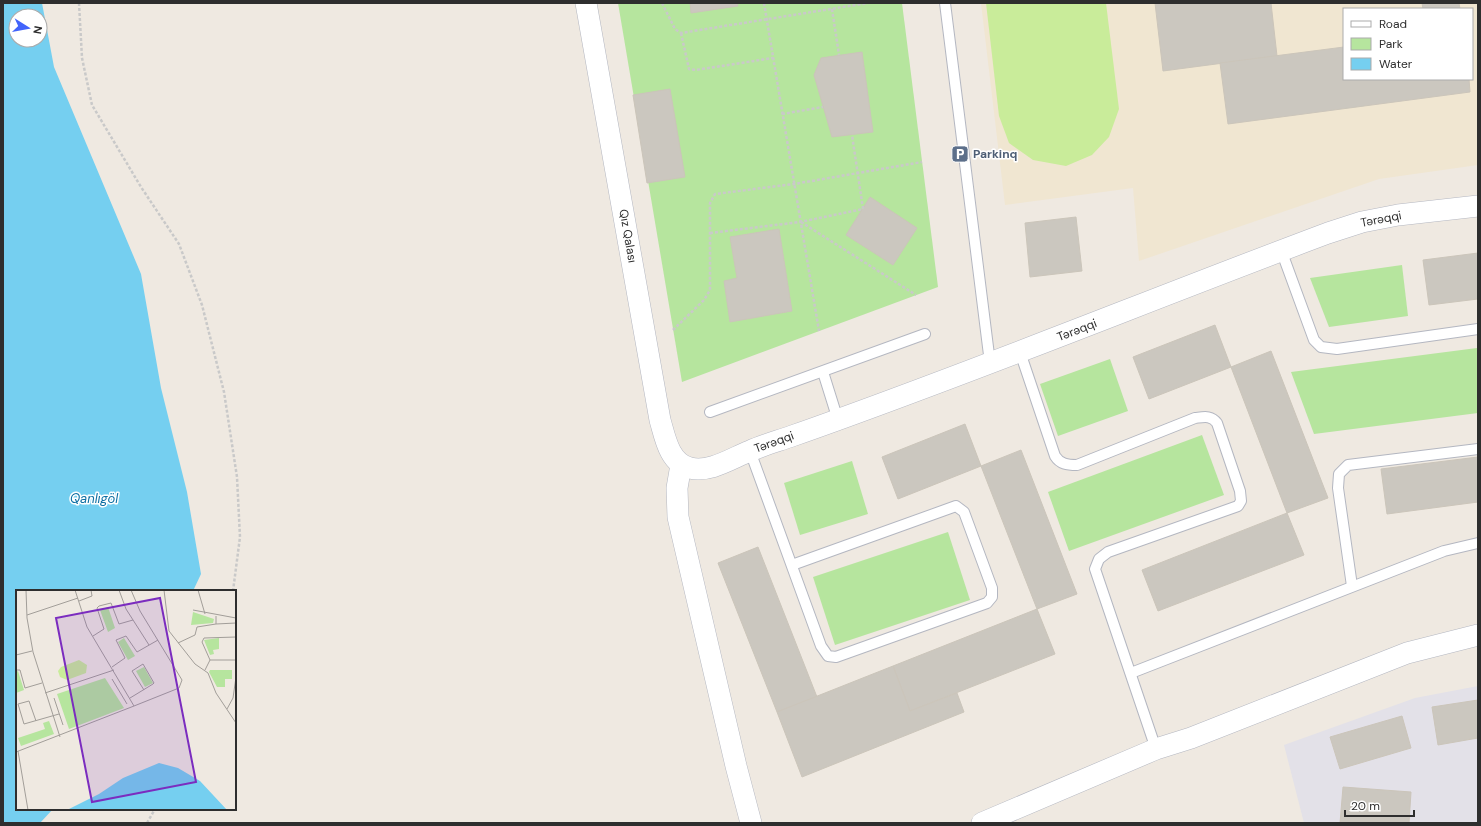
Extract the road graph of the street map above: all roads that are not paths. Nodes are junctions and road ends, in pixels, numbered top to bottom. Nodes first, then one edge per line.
1 (586, 3) edge
2 (945, 3) edge
3 (1478, 206) edge
4 (1281, 250) junction
5 (1478, 329) edge
6 (925, 334) dead end
7 (1020, 352) junction
8 (990, 363) junction
9 (823, 372) junction
10 (710, 412) dead end
11 (838, 420) junction
12 (1478, 449) edge
13 (750, 451) junction
14 (682, 465) junction
15 (1478, 543) edge
16 (792, 565) junction
17 (1352, 586) junction
18 (1478, 635) edge
19 (1132, 673) junction
20 (1156, 749) junction
21 (751, 823) edge
22 (982, 823) edge

1 - 14 street, Qız Qalası
2 - 8 lane
3 - 4 street, Tərəqqi
4 - 5 lane
4 - 7 street, Tərəqqi
6 - 9 lane
7 - 8 street, Tərəqqi
7 - 19 lane
8 - 11 street, Tərəqqi
9 - 10 lane
9 - 11 lane
11 - 13 street, Tərəqqi
12 - 17 lane
13 - 14 street, Tərəqqi
13 - 16 lane
14 - 21 street
15 - 17 lane
16 - 16 lane
17 - 19 lane
18 - 20 street
19 - 20 lane
20 - 22 street

